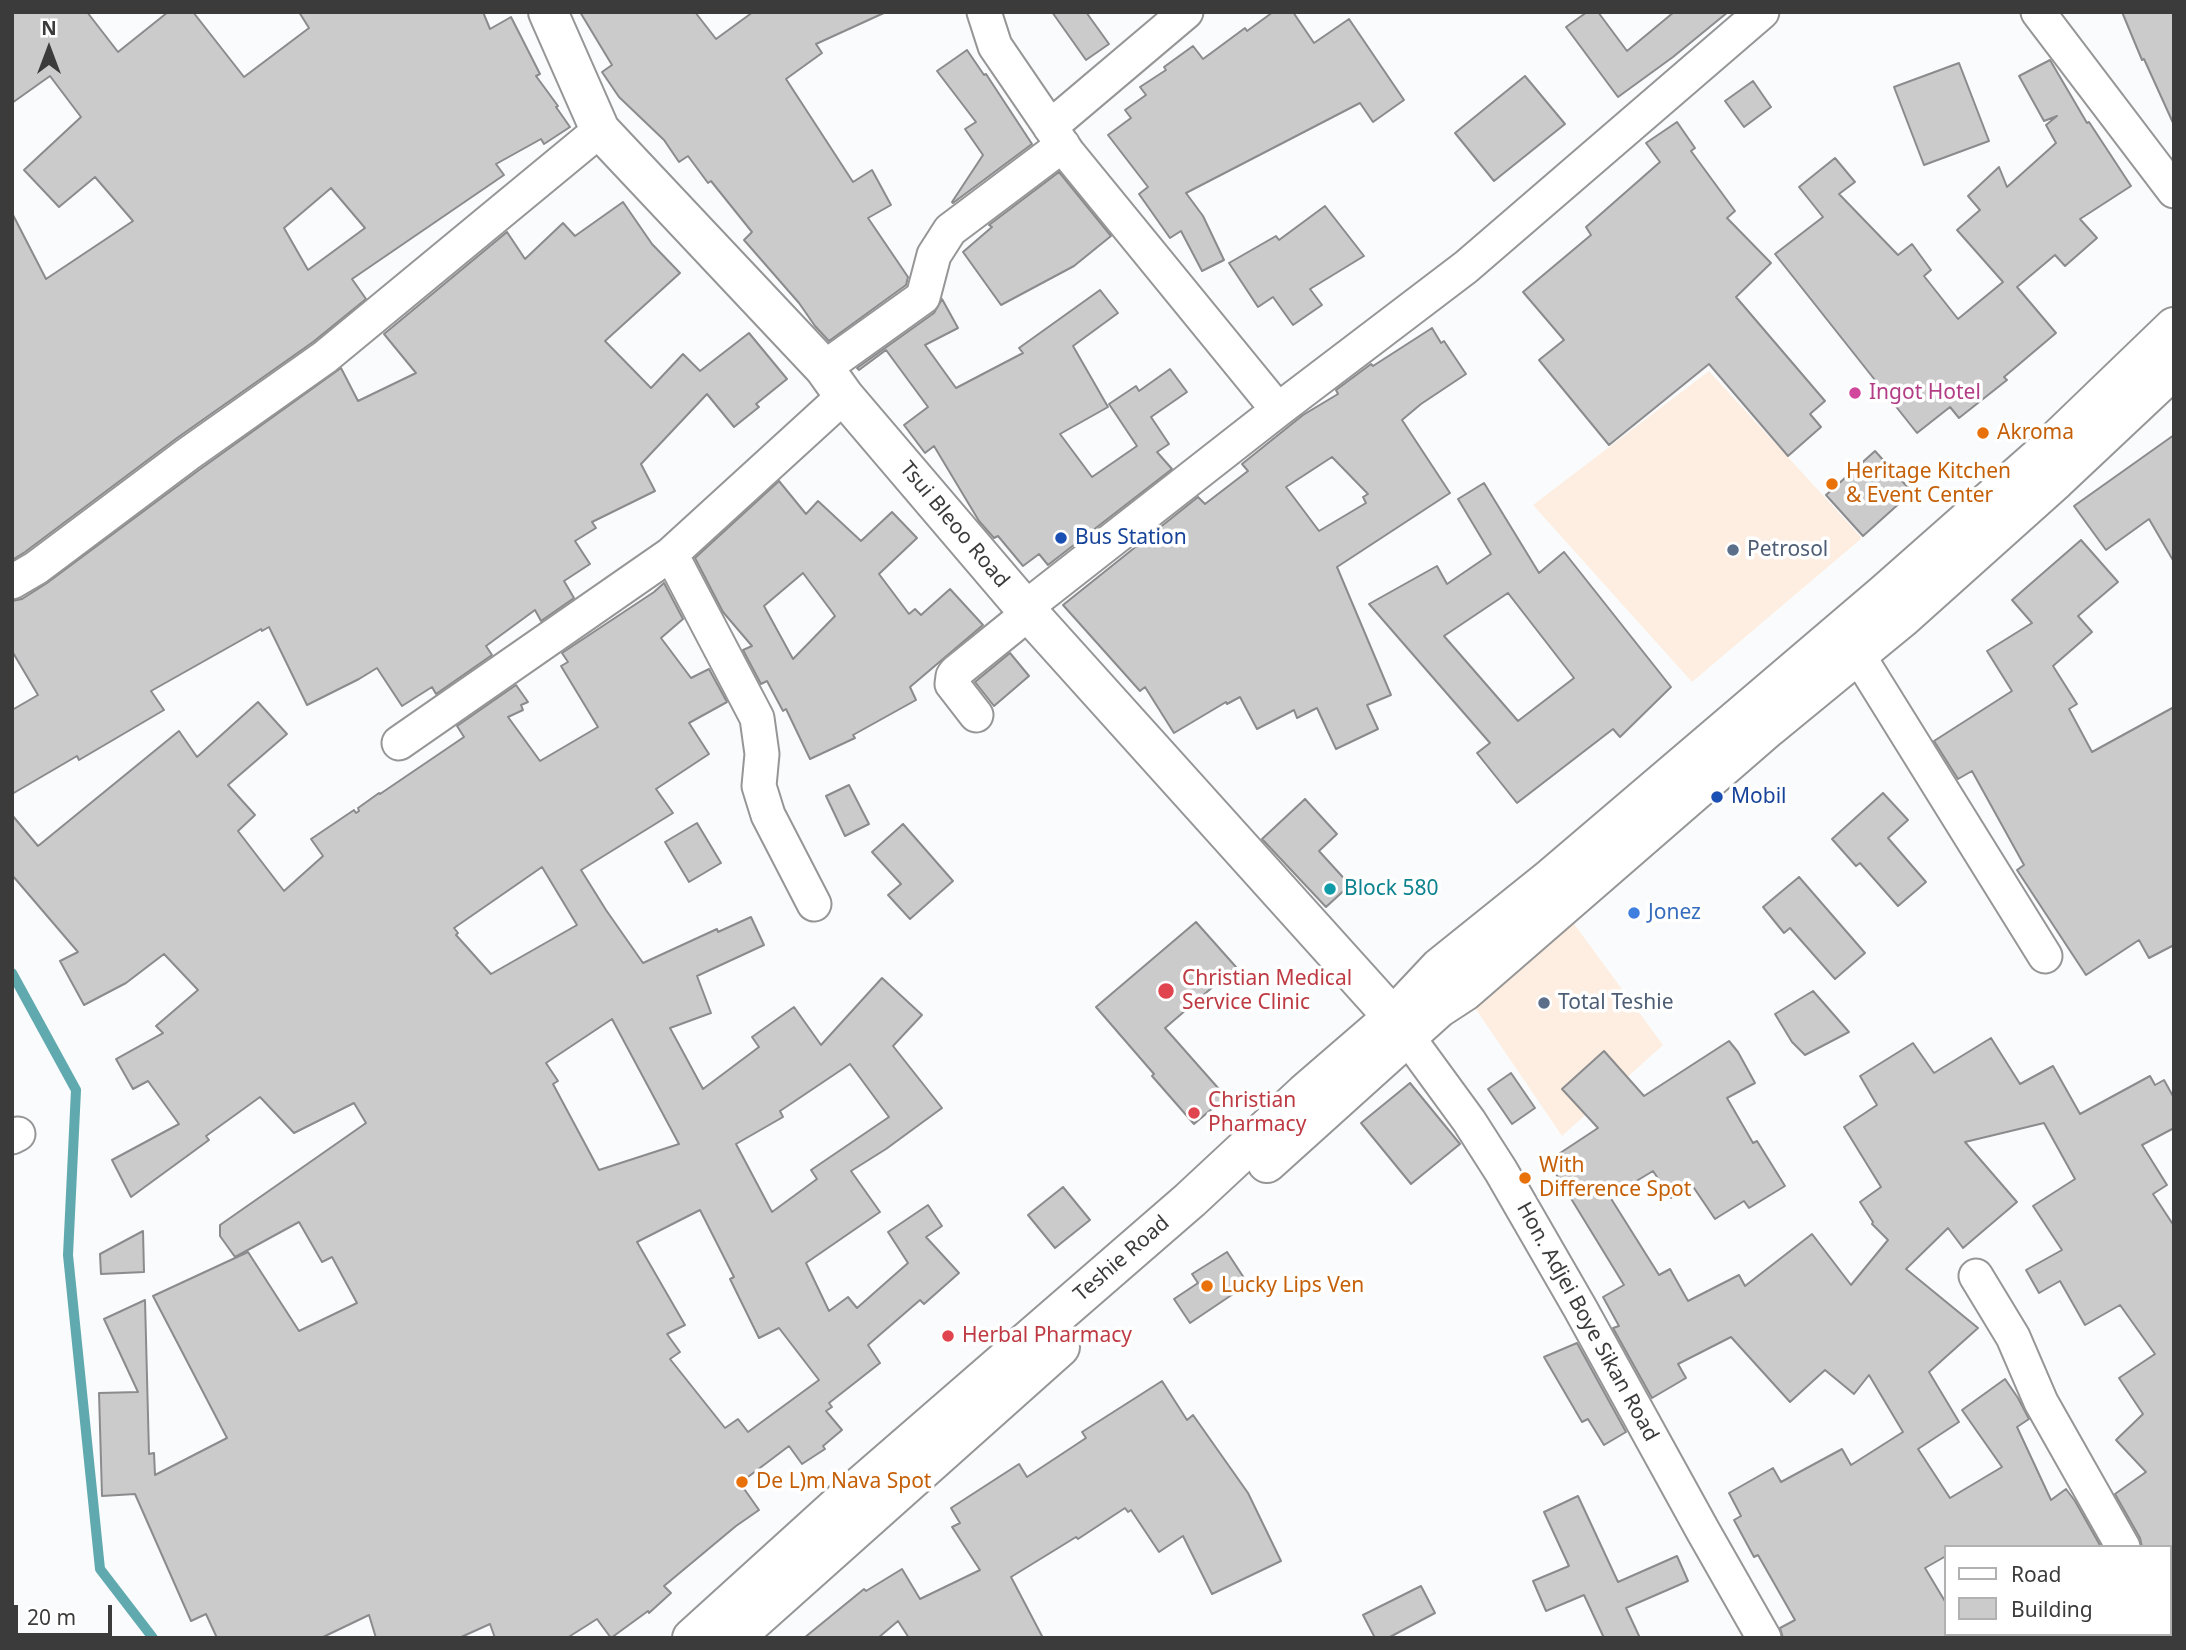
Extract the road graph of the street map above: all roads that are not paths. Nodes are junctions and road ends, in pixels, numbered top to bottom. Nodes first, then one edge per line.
1 (548, 12) edge
2 (984, 12) edge
3 (1186, 12) edge
4 (1762, 12) edge
5 (2038, 12) edge
6 (600, 130) junction
7 (1056, 136) junction
8 (2174, 191) edge
9 (2174, 327) edge
10 (2174, 369) edge
11 (834, 382) junction
12 (1278, 410) junction
13 (671, 554) junction
14 (12, 582) edge
15 (1027, 611) junction
16 (1858, 655) junction
17 (976, 715) dead end
18 (399, 743) dead end
19 (814, 904) dead end
20 (2045, 956) dead end
21 (1401, 1026) junction
22 (1976, 1276) dead end
23 (2122, 1545) edge
24 (692, 1638) edge
25 (734, 1638) edge
26 (1764, 1638) edge

1 - 6 main road, Tsui Bleoo Road
2 - 7 street
3 - 7 street
4 - 12 street
5 - 8 street
6 - 11 main road, Tsui Bleoo Road
6 - 14 street
7 - 11 street
7 - 12 street
9 - 21 main road
10 - 16 main road
11 - 13 street
11 - 15 main road, Tsui Bleoo Road
12 - 15 street
13 - 18 street
13 - 19 street
15 - 17 street
15 - 21 main road, Tsui Bleoo Road
16 - 20 street
16 - 21 main road
21 - 24 main road, Teshie Road
21 - 25 main road, Teshie Road
21 - 26 street, Hon. Adjei Boye Sikan Road
22 - 23 street

